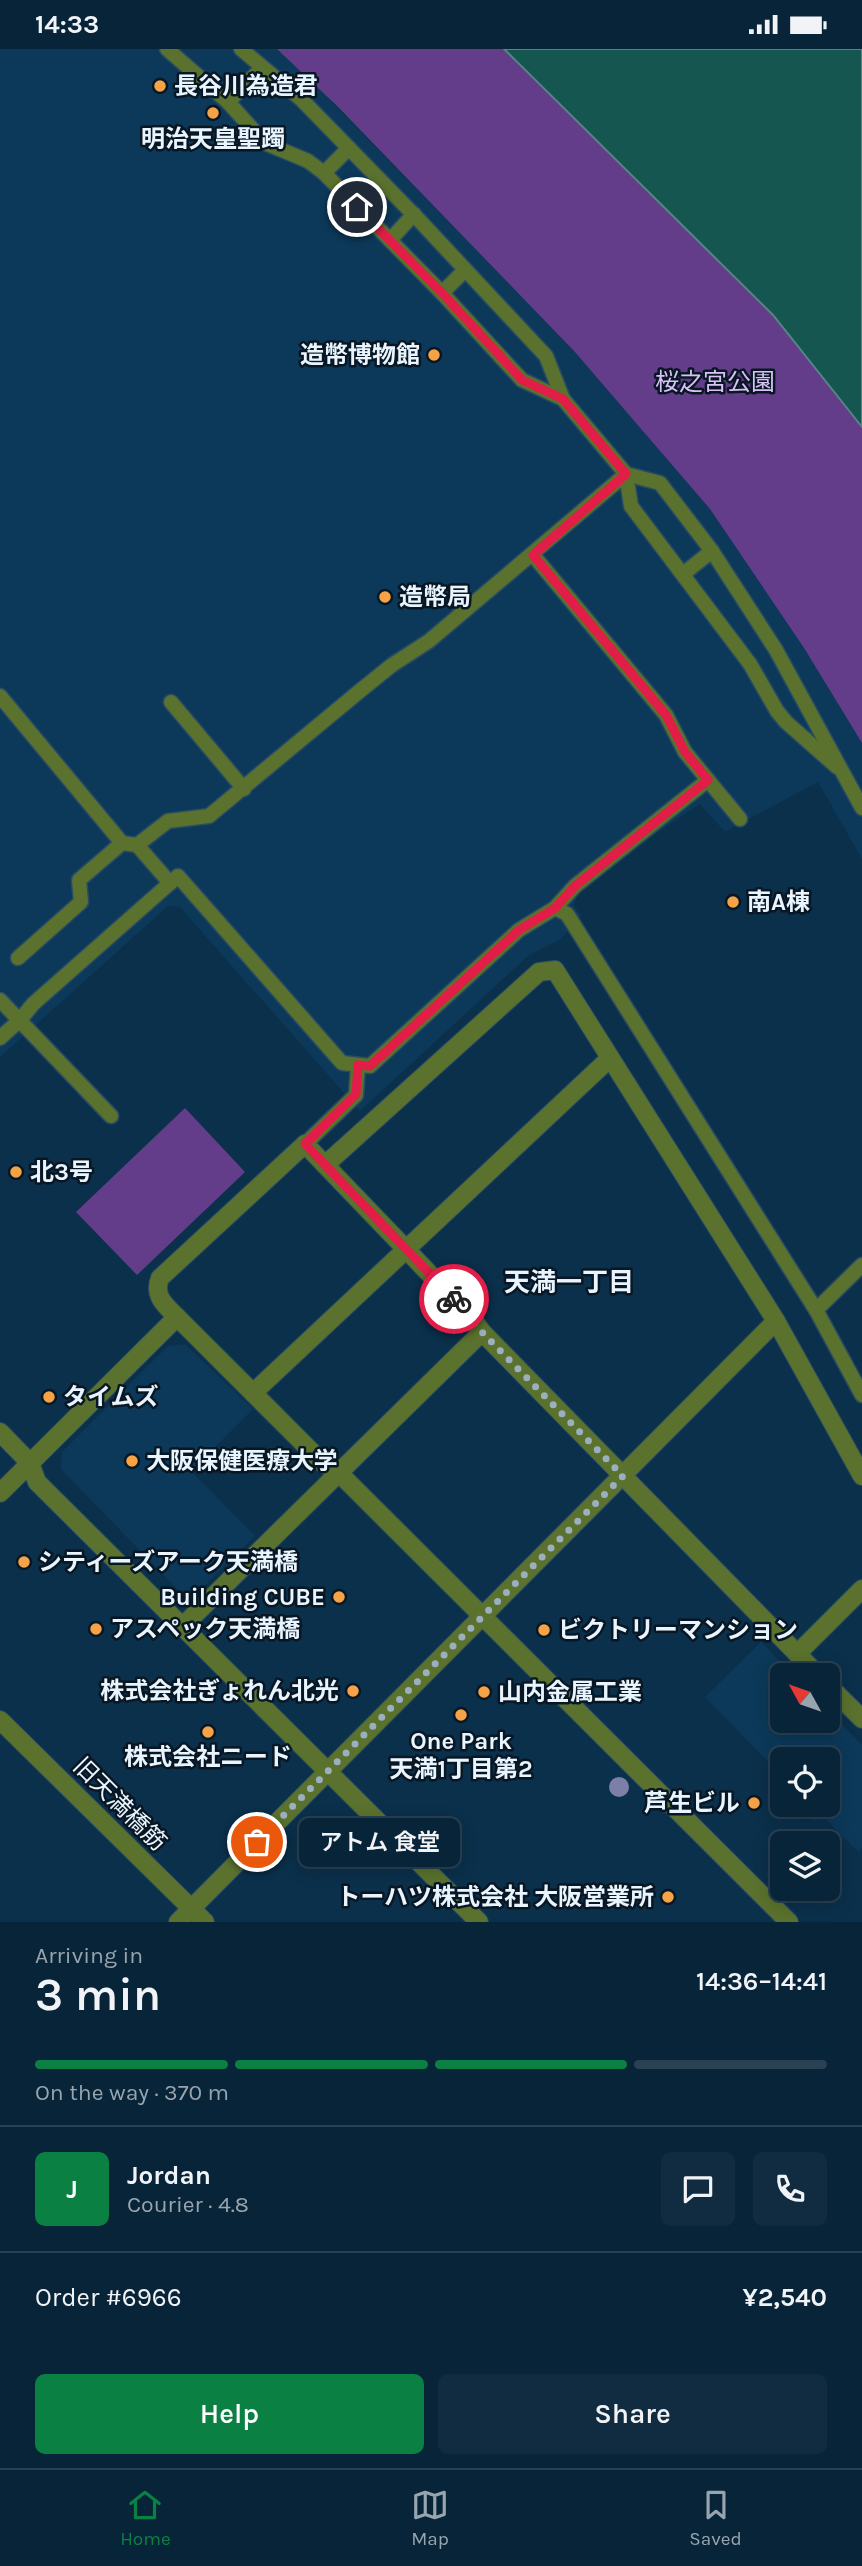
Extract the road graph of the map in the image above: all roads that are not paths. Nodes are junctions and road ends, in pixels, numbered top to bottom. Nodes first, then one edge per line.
1 (167, 49) edge
2 (241, 49) edge
3 (262, 68) junction
4 (228, 102) junction
5 (349, 148) junction
6 (324, 173) junction
7 (414, 214) junction
8 (390, 240) junction
9 (465, 269) junction
10 (442, 293) junction
11 (563, 399) junction
12 (626, 474) junction
13 (712, 551) junction
14 (533, 555) junction
15 (683, 574) junction
16 (0, 696) edge
17 (171, 702) dead end
18 (843, 773) junction
19 (708, 780) junction
20 (244, 789) junction
21 (862, 809) edge
22 (740, 819) dead end
23 (130, 844) junction
24 (170, 883) junction
25 (555, 908) junction
26 (18, 958) dead end
27 (0, 1000) edge
28 (20, 1020) junction
29 (0, 1038) edge
30 (609, 1059) junction
31 (358, 1065) junction
32 (111, 1116) dead end
33 (305, 1144) junction
34 (325, 1165) junction
35 (407, 1250) junction
36 (862, 1265) edge
37 (816, 1310) junction
38 (177, 1317) junction
39 (776, 1321) junction
40 (482, 1332) junction
41 (253, 1393) junction
42 (862, 1395) edge
43 (0, 1432) edge
44 (30, 1463) junction
45 (338, 1472) junction
46 (623, 1476) junction
47 (862, 1476) edge
48 (0, 1493) edge
49 (862, 1589) edge
50 (482, 1616) junction
51 (183, 1626) junction
52 (797, 1654) junction
53 (806, 1663) edge
54 (840, 1697) edge
55 (862, 1719) edge
56 (0, 1720) edge
57 (328, 1771) junction
58 (192, 1908) junction
59 (178, 1922) edge
60 (205, 1922) edge
61 (479, 1922) edge
62 (789, 1922) edge

1 - 4 lane
2 - 3 lane
3 - 4 lane
3 - 5 lane
4 - 6 lane
5 - 6 lane
5 - 7 lane
6 - 8 lane
7 - 8 lane
7 - 9 lane
8 - 10 lane
9 - 10 lane
9 - 11 lane
10 - 11 lane
11 - 12 lane
12 - 13 lane
12 - 14 lane
12 - 15 lane
13 - 15 lane
13 - 18 lane
14 - 19 lane
14 - 20 lane
15 - 18 lane
16 - 23 lane
17 - 20 lane
18 - 21 lane
19 - 22 lane
19 - 25 lane
20 - 23 lane
23 - 24 lane
23 - 26 lane
24 - 28 lane
24 - 31 lane
25 - 31 lane
25 - 37 lane
27 - 28 lane
28 - 29 lane
28 - 32 lane
30 - 34 street
30 - 35 street
30 - 39 street
31 - 33 lane
33 - 34 street
33 - 38 street
34 - 35 street
35 - 40 street
35 - 41 street
36 - 37 lane
37 - 42 lane
38 - 41 street
38 - 44 street
39 - 46 street
39 - 47 street
40 - 45 street
40 - 46 street
41 - 45 street
43 - 44 street
44 - 48 street
44 - 51 street
45 - 50 street
45 - 51 street
46 - 50 street
46 - 52 street
49 - 52 street
50 - 57 street
50 - 62 street
51 - 57 street
52 - 53 street
54 - 55 street
56 - 58 street, 旧天満橋筋
57 - 58 street
57 - 61 street
58 - 59 street
58 - 60 street, 旧天満橋筋

